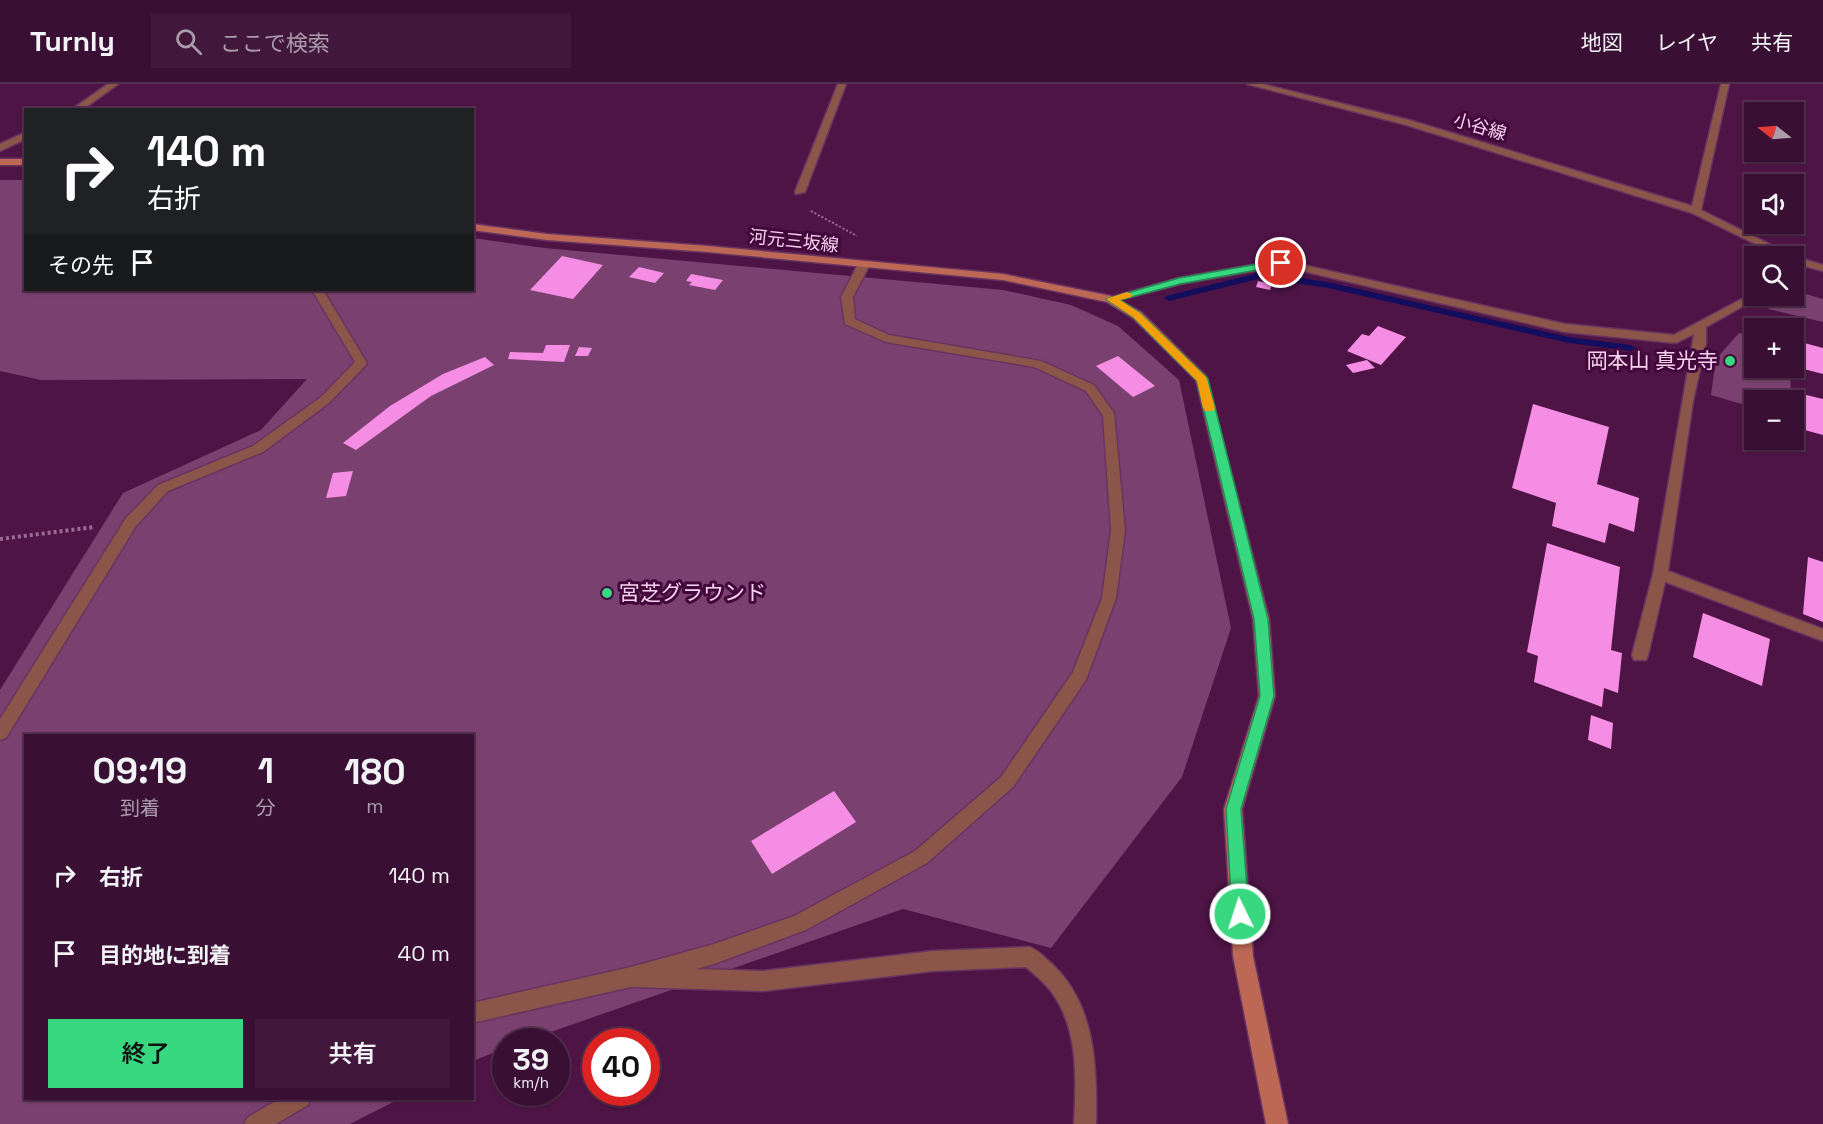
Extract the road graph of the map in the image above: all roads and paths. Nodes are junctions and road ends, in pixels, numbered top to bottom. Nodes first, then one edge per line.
1 (114, 84) edge
2 (842, 84) edge
3 (1251, 84) edge
4 (1725, 84) edge
5 (78, 108) edge
6 (24, 136) edge
7 (0, 148) edge
8 (0, 162) edge
9 (24, 162) edge
10 (800, 192) joint
11 (1696, 211) junction
12 (474, 227) edge
13 (861, 238) dead end
14 (1768, 246) edge
15 (1804, 263) edge
16 (864, 264) junction
17 (1823, 268) edge
18 (319, 291) edge
19 (1111, 299) junction
20 (1744, 301) edge
21 (1700, 327) junction
22 (131, 522) junction
23 (0, 539) edge
24 (1660, 574) junction
25 (1823, 635) edge
26 (1640, 656) dead end
27 (0, 733) edge
28 (631, 977) junction
29 (474, 1013) edge
30 (297, 1100) edge
31 (255, 1124) edge
32 (1085, 1124) edge
33 (1277, 1124) edge

1 - 5 street
2 - 10 street
3 - 11 street, 小谷線
4 - 11 street
6 - 7 street
8 - 9 street
10 - 13 path
11 - 14 street, 小谷線
12 - 16 street, 河元三坂線
15 - 17 street
16 - 19 street, 河元三坂線
16 - 28 street
18 - 22 street
19 - 21 street
19 - 33 street
20 - 21 street
21 - 24 street
22 - 23 path
22 - 27 street
24 - 25 street
24 - 26 street
28 - 29 street
28 - 32 street
30 - 31 street

